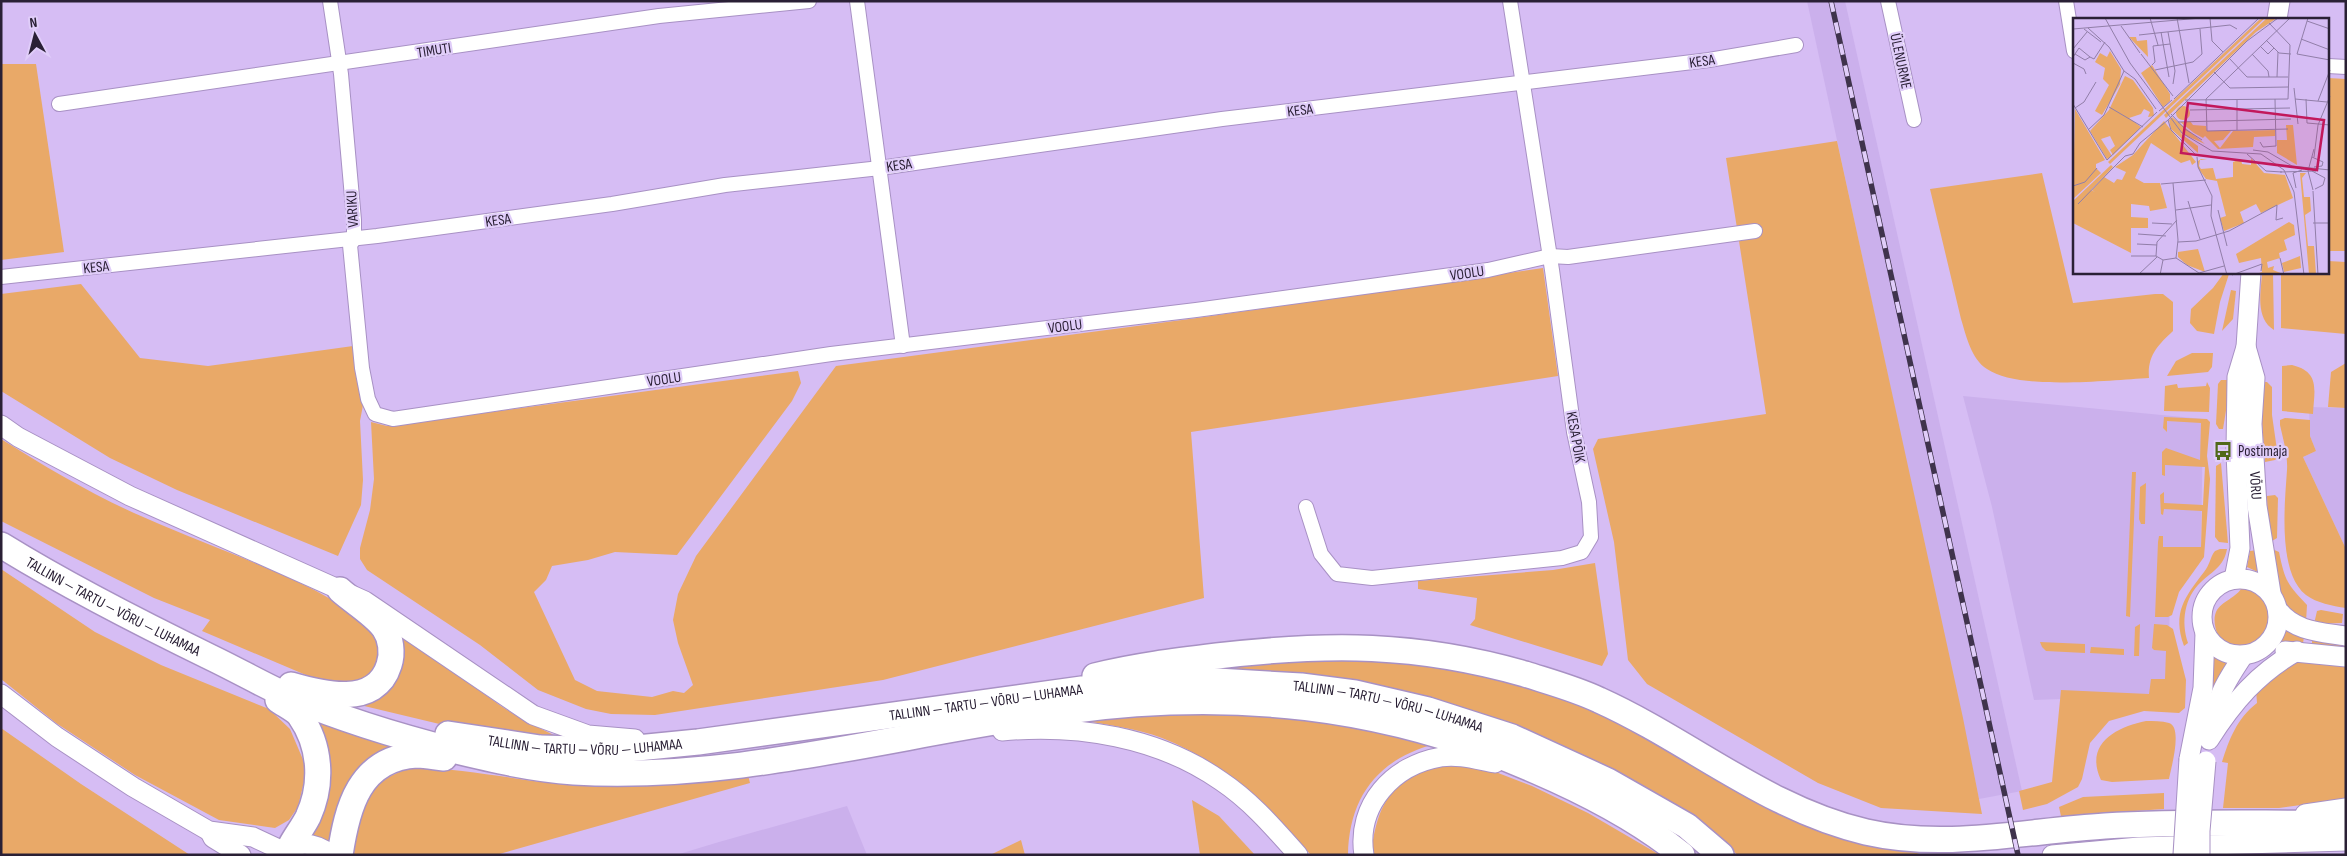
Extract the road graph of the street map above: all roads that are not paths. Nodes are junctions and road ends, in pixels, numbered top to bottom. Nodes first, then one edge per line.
1 (330, 1) edge
2 (809, 1) edge
3 (857, 1) edge
4 (1510, 1) edge
5 (1888, 1) edge
6 (2066, 1) edge
7 (2280, 1) edge
8 (2276, 18) edge
9 (1796, 45) dead end
10 (2073, 45) edge
11 (340, 64) junction
12 (2330, 66) edge
13 (2346, 67) edge
14 (1522, 83) junction
15 (60, 104) dead end
16 (1914, 120) dead end
17 (880, 168) junction
18 (1755, 230) dead end
19 (354, 239) junction
20 (1550, 256) junction
21 (2251, 274) edge
22 (1, 277) edge
23 (903, 346) junction
24 (2246, 347) junction
25 (375, 414) joint
26 (1, 425) edge
27 (1306, 507) dead end
28 (1, 545) edge
29 (2234, 579) junction
30 (340, 590) junction
31 (2274, 602) junction
32 (2205, 633) junction
33 (2346, 636) edge
34 (2297, 651) junction
35 (2252, 653) junction
36 (2346, 657) edge
37 (227, 665) junction
38 (1, 694) edge
39 (986, 702) junction
40 (2209, 740) junction
41 (698, 742) junction
42 (876, 744) junction
43 (2198, 760) junction
44 (513, 765) junction
45 (1571, 786) junction
46 (2346, 808) edge
47 (2346, 823) edge
48 (2225, 824) junction
49 (209, 831) junction
50 (2346, 841) edge
51 (2061, 845) edge
52 (284, 851) edge
53 (242, 855) edge
54 (332, 855) edge
55 (340, 855) edge
56 (1298, 855) edge
57 (1364, 855) edge
58 (1682, 855) edge
59 (1721, 855) edge
60 (1943, 855) edge
61 (2183, 855) edge
62 (2200, 855) edge

1 - 11 street, VARIKU
2 - 11 street, TIMUTI
3 - 17 street
4 - 14 street, KESA PÕIK
5 - 16 street, ÜLENURME
6 - 10 street
7 - 8 main road
9 - 14 street, KESA
11 - 15 street, TIMUTI
11 - 19 street, VARIKU
12 - 13 street
14 - 17 street, KESA
14 - 20 street, KESA PÕIK
17 - 19 street, KESA
17 - 23 street
18 - 20 street, VOOLU
19 - 22 street, KESA
19 - 25 street, VARIKU
20 - 23 street, VOOLU
20 - 27 street, KESA PÕIK
21 - 24 main road, VÕRU
23 - 25 street, VOOLU
24 - 29 main road, VÕRU
24 - 31 main road, VÕRU
26 - 30 main road
28 - 37 highway, TALLINN — TARTU — VÕRU — LUHAMAA
29 - 31 main road
29 - 32 main road
30 - 37 highway
30 - 41 main road
31 - 33 main road
31 - 35 main road
32 - 35 main road
32 - 43 main road
34 - 35 main road
34 - 36 main road
34 - 40 main road
35 - 40 main road
37 - 41 highway, TALLINN — TARTU — VÕRU — LUHAMAA
37 - 44 highway, TALLINN — TARTU — VÕRU — LUHAMAA
37 - 52 highway
38 - 49 main road
39 - 41 highway, TALLINN — TARTU — VÕRU — LUHAMAA
39 - 51 highway
39 - 59 highway, TALLINN — TARTU — VÕRU — LUHAMAA
40 - 43 main road
42 - 44 highway, TALLINN — TARTU — VÕRU — LUHAMAA
42 - 45 highway, TALLINN — TARTU — VÕRU — LUHAMAA
42 - 56 main road
43 - 61 main road, bridge
43 - 62 main road, bridge
44 - 55 highway
45 - 57 main road
45 - 58 highway, TALLINN — TARTU — VÕRU — LUHAMAA
46 - 48 main road
47 - 48 highway
48 - 51 highway
49 - 52 main road
49 - 53 main road
50 - 51 main road
51 - 60 highway
52 - 54 main road

